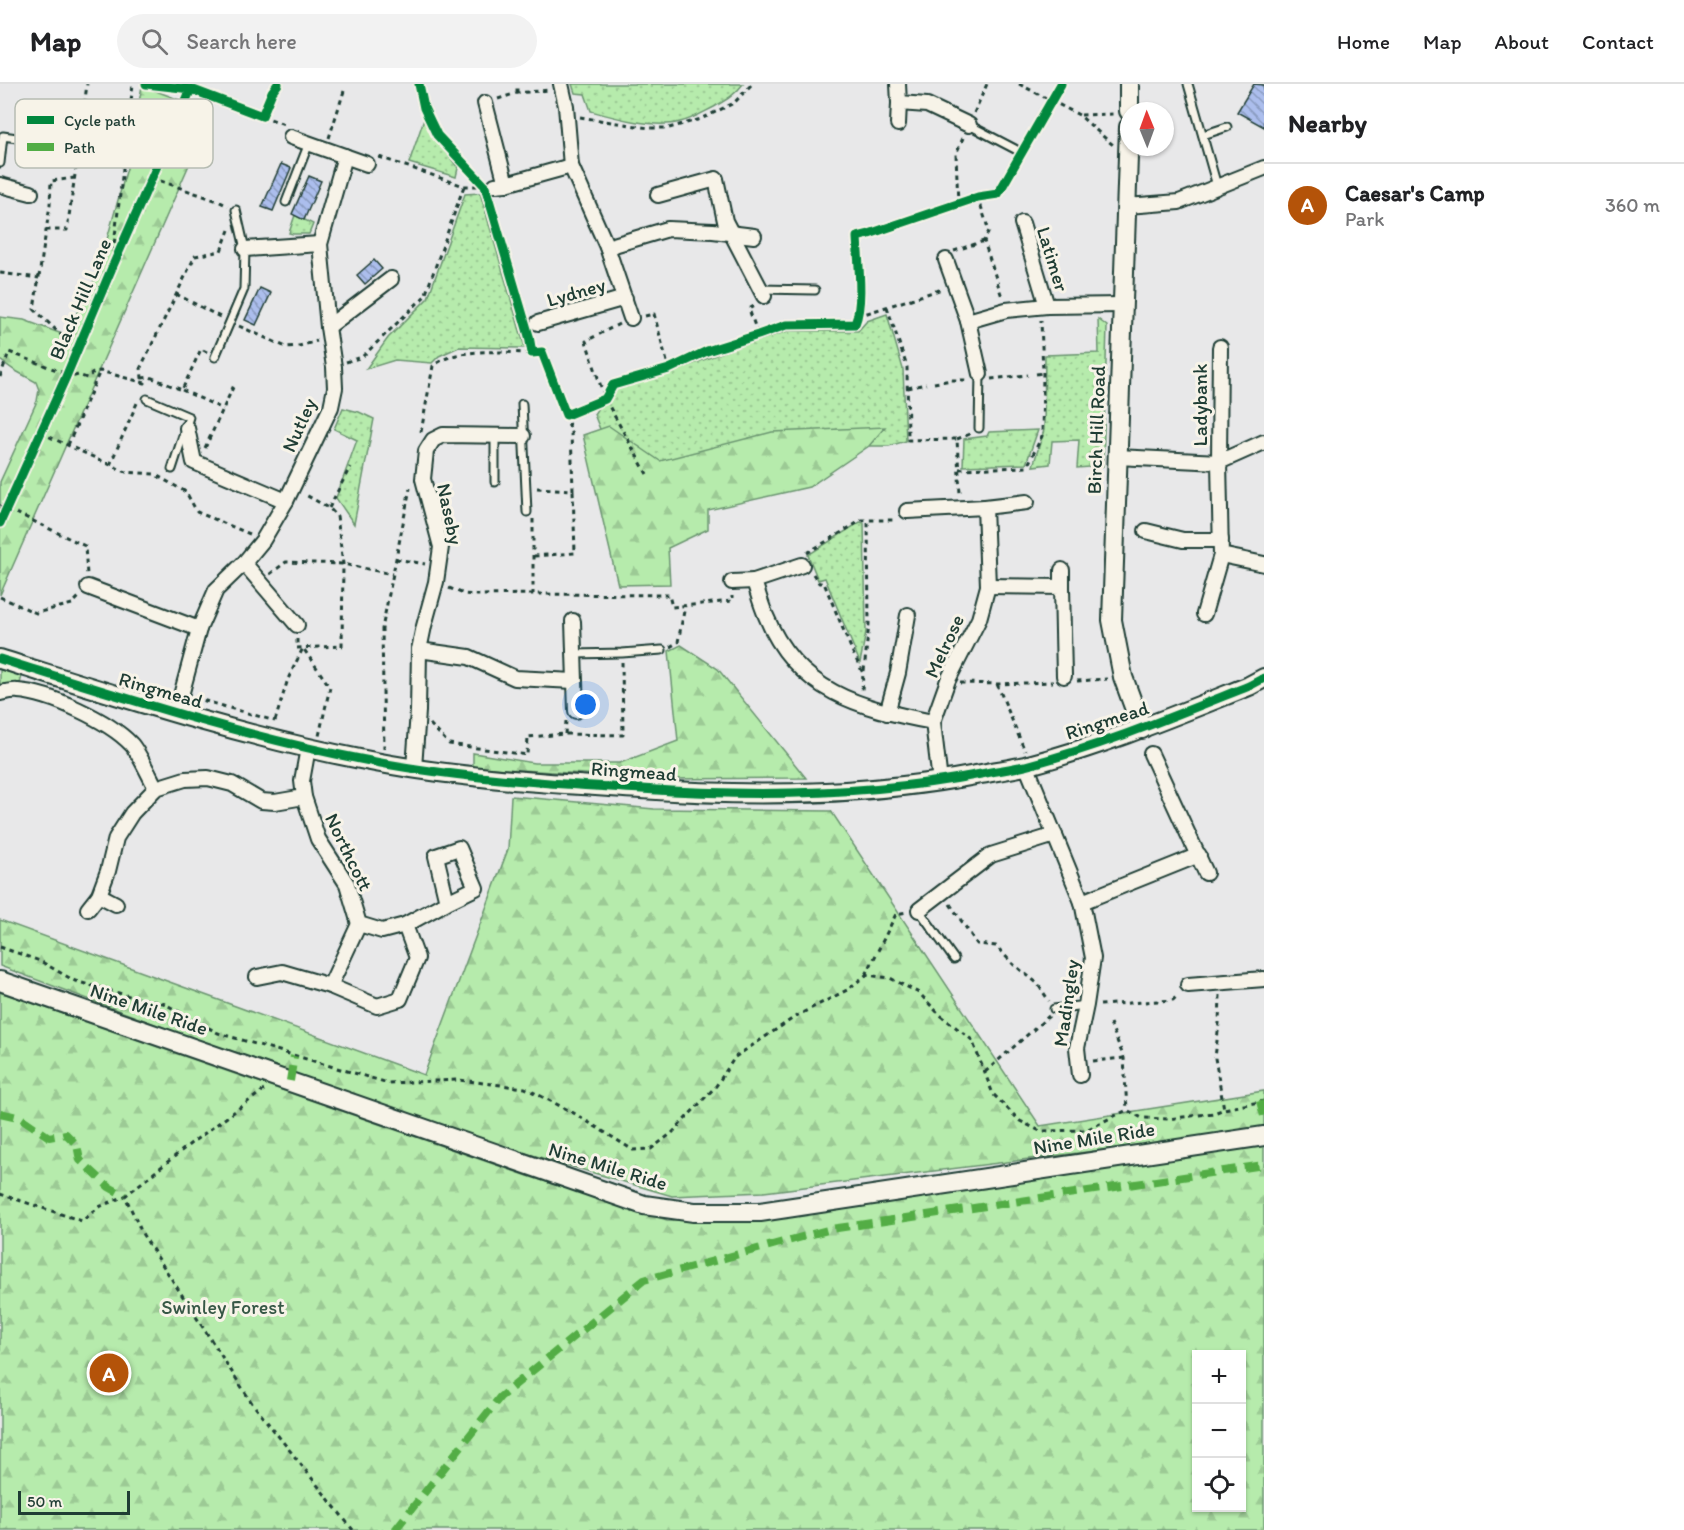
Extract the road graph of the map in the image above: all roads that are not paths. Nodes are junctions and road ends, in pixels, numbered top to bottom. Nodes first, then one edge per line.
1 (898, 84) edge
2 (1129, 84) edge
3 (1188, 84) edge
4 (561, 86) edge
5 (1124, 102) edge
6 (485, 103) road end
7 (899, 103) junction
8 (898, 124) dead end
9 (969, 125) joint
10 (1227, 127) dead end
11 (1203, 135) junction
12 (1, 136) edge
13 (291, 137) dead end
14 (309, 143) junction
15 (1015, 149) dead end
16 (345, 156) junction
17 (1128, 156) edge
18 (0, 163) edge
19 (367, 164) dead end
20 (571, 166) junction
21 (1264, 168) edge
22 (0, 185) edge
23 (1217, 186) junction
24 (31, 192) dead end
25 (658, 195) dead end
26 (286, 202) dead end
27 (1127, 206) junction
28 (236, 210) road end
29 (1022, 223) dead end
30 (732, 233) junction
31 (754, 236) dead end
32 (320, 244) junction
33 (607, 247) junction
34 (245, 249) junction
35 (946, 260) road end
36 (391, 279) dead end
37 (815, 290) dead end
38 (762, 292) joint
39 (624, 298) junction
40 (1123, 304) junction
41 (1044, 306) junction
42 (631, 318) road end
43 (968, 321) junction
44 (538, 323) dead end
45 (329, 332) junction
46 (1220, 347) dead end
47 (215, 357) road end
48 (980, 374) joint
49 (143, 397) road end
50 (522, 404) dead end
51 (187, 428) junction
52 (979, 428) road end
53 (495, 436) junction
54 (523, 436) junction
55 (1264, 442) edge
56 (1118, 457) junction
57 (1219, 462) junction
58 (172, 469) dead end
59 (495, 482) dead end
60 (286, 501) junction
61 (1028, 502) dead end
62 (986, 507) junction
63 (907, 511) road end
64 (526, 512) road end
65 (1146, 531) dead end
66 (1221, 540) junction
67 (1221, 555) junction
68 (244, 563) junction
69 (806, 563) road end
70 (1264, 564) edge
71 (1062, 570) dead end
72 (754, 581) junction
73 (732, 582) road end
74 (988, 586) junction
75 (88, 587) road end
76 (1062, 587) junction
77 (1204, 614) dead end
78 (908, 615) dead end
79 (573, 621) dead end
80 (297, 625) road end
81 (200, 629) junction
82 (419, 650) junction
83 (662, 650) road end
84 (574, 654) junction
85 (0, 659) edge
86 (1264, 678) edge
87 (1064, 680) road end
88 (574, 681) junction
89 (0, 693) edge
90 (576, 711) dead end
91 (887, 713) junction
92 (176, 714) junction
93 (933, 722) junction
94 (1142, 729) junction
95 (312, 749) junction
96 (1150, 754) dead end
97 (1028, 765) junction
98 (414, 768) junction
99 (940, 782) junction
100 (156, 788) junction
101 (304, 797) junction
102 (1055, 835) junction
103 (1199, 855) junction
104 (1206, 873) dead end
105 (99, 895) junction
106 (447, 902) dead end
107 (1082, 902) junction
108 (116, 904) dead end
109 (88, 909) dead end
110 (920, 910) joint
111 (359, 924) junction
112 (405, 926) junction
113 (954, 959) dead end
114 (257, 977) dead end
115 (1264, 979) edge
116 (0, 981) edge
117 (330, 986) junction
118 (1188, 986) road end
119 (1086, 1005) junction
120 (1054, 1009) road end
121 (1079, 1068) road end
122 (1264, 1136) edge

1 - 7 street
2 - 5 street
3 - 11 lane
4 - 20 street, Lydney
6 - 20 street
7 - 8 street
7 - 9 street
9 - 15 lane
10 - 11 lane
11 - 23 lane
12 - 18 lane
13 - 14 street
14 - 16 street
14 - 26 lane
16 - 19 street
16 - 32 street, Nutley
17 - 27 street, Birch Hill Road
20 - 33 street, Lydney
21 - 23 street
22 - 24 street
23 - 27 street
25 - 30 street
27 - 40 street, Birch Hill Road
28 - 34 lane
29 - 41 street, Latimer
30 - 31 street, Lydney
30 - 33 street, Lydney
30 - 38 street
32 - 34 street
32 - 45 street, Nutley
33 - 39 street, Lydney
34 - 47 lane
35 - 43 street
36 - 45 street
37 - 38 lane
39 - 42 street, Lydney
39 - 44 street, Lydney
40 - 41 street, Latimer
40 - 56 street, Birch Hill Road
41 - 43 street, Latimer
43 - 48 street
45 - 60 street, Nutley
46 - 57 street, Ladybank
48 - 52 lane
49 - 51 lane
50 - 54 lane
51 - 58 lane
51 - 60 street
53 - 54 street, Naseby
53 - 59 lane
53 - 82 street, Naseby
54 - 64 lane
55 - 57 street, Ladybank
56 - 57 street, Ladybank
56 - 94 street, Birch Hill Road
57 - 66 street, Ladybank
60 - 68 street, Nutley
61 - 62 street
62 - 63 street
62 - 74 street, Melrose
65 - 66 street
66 - 67 street, Ladybank
67 - 70 street
67 - 77 street, Ladybank
68 - 80 street
68 - 81 street, Nutley
69 - 72 street
71 - 76 street
72 - 73 street
72 - 91 street
74 - 76 street
74 - 93 street, Melrose
75 - 81 street
76 - 87 street
78 - 91 street, Melrose
79 - 84 street
81 - 92 street, Nutley
82 - 88 street
82 - 98 street, Naseby
83 - 84 lane
84 - 88 street
85 - 92 street, Ringmead
86 - 94 street, Ringmead
88 - 90 street
89 - 100 street
91 - 93 street
92 - 95 street, Ringmead
93 - 99 street, Melrose
94 - 97 street, Ringmead
95 - 98 street, Ringmead
95 - 101 street, Northcott
96 - 103 street
97 - 99 street, Ringmead
97 - 102 street, Madingley
98 - 99 street, Ringmead
100 - 101 street, Northcott
100 - 105 street, Northcott
101 - 111 street, Northcott
102 - 107 street, Madingley
102 - 110 street
103 - 104 street
103 - 107 street
105 - 108 street
105 - 109 street, Northcott
106 - 112 street
107 - 119 street, Madingley
110 - 113 lane
111 - 112 street
111 - 117 street
112 - 117 street
114 - 117 street
115 - 118 street
116 - 122 street, Nine Mile Ride
119 - 120 lane
119 - 121 street, Madingley

